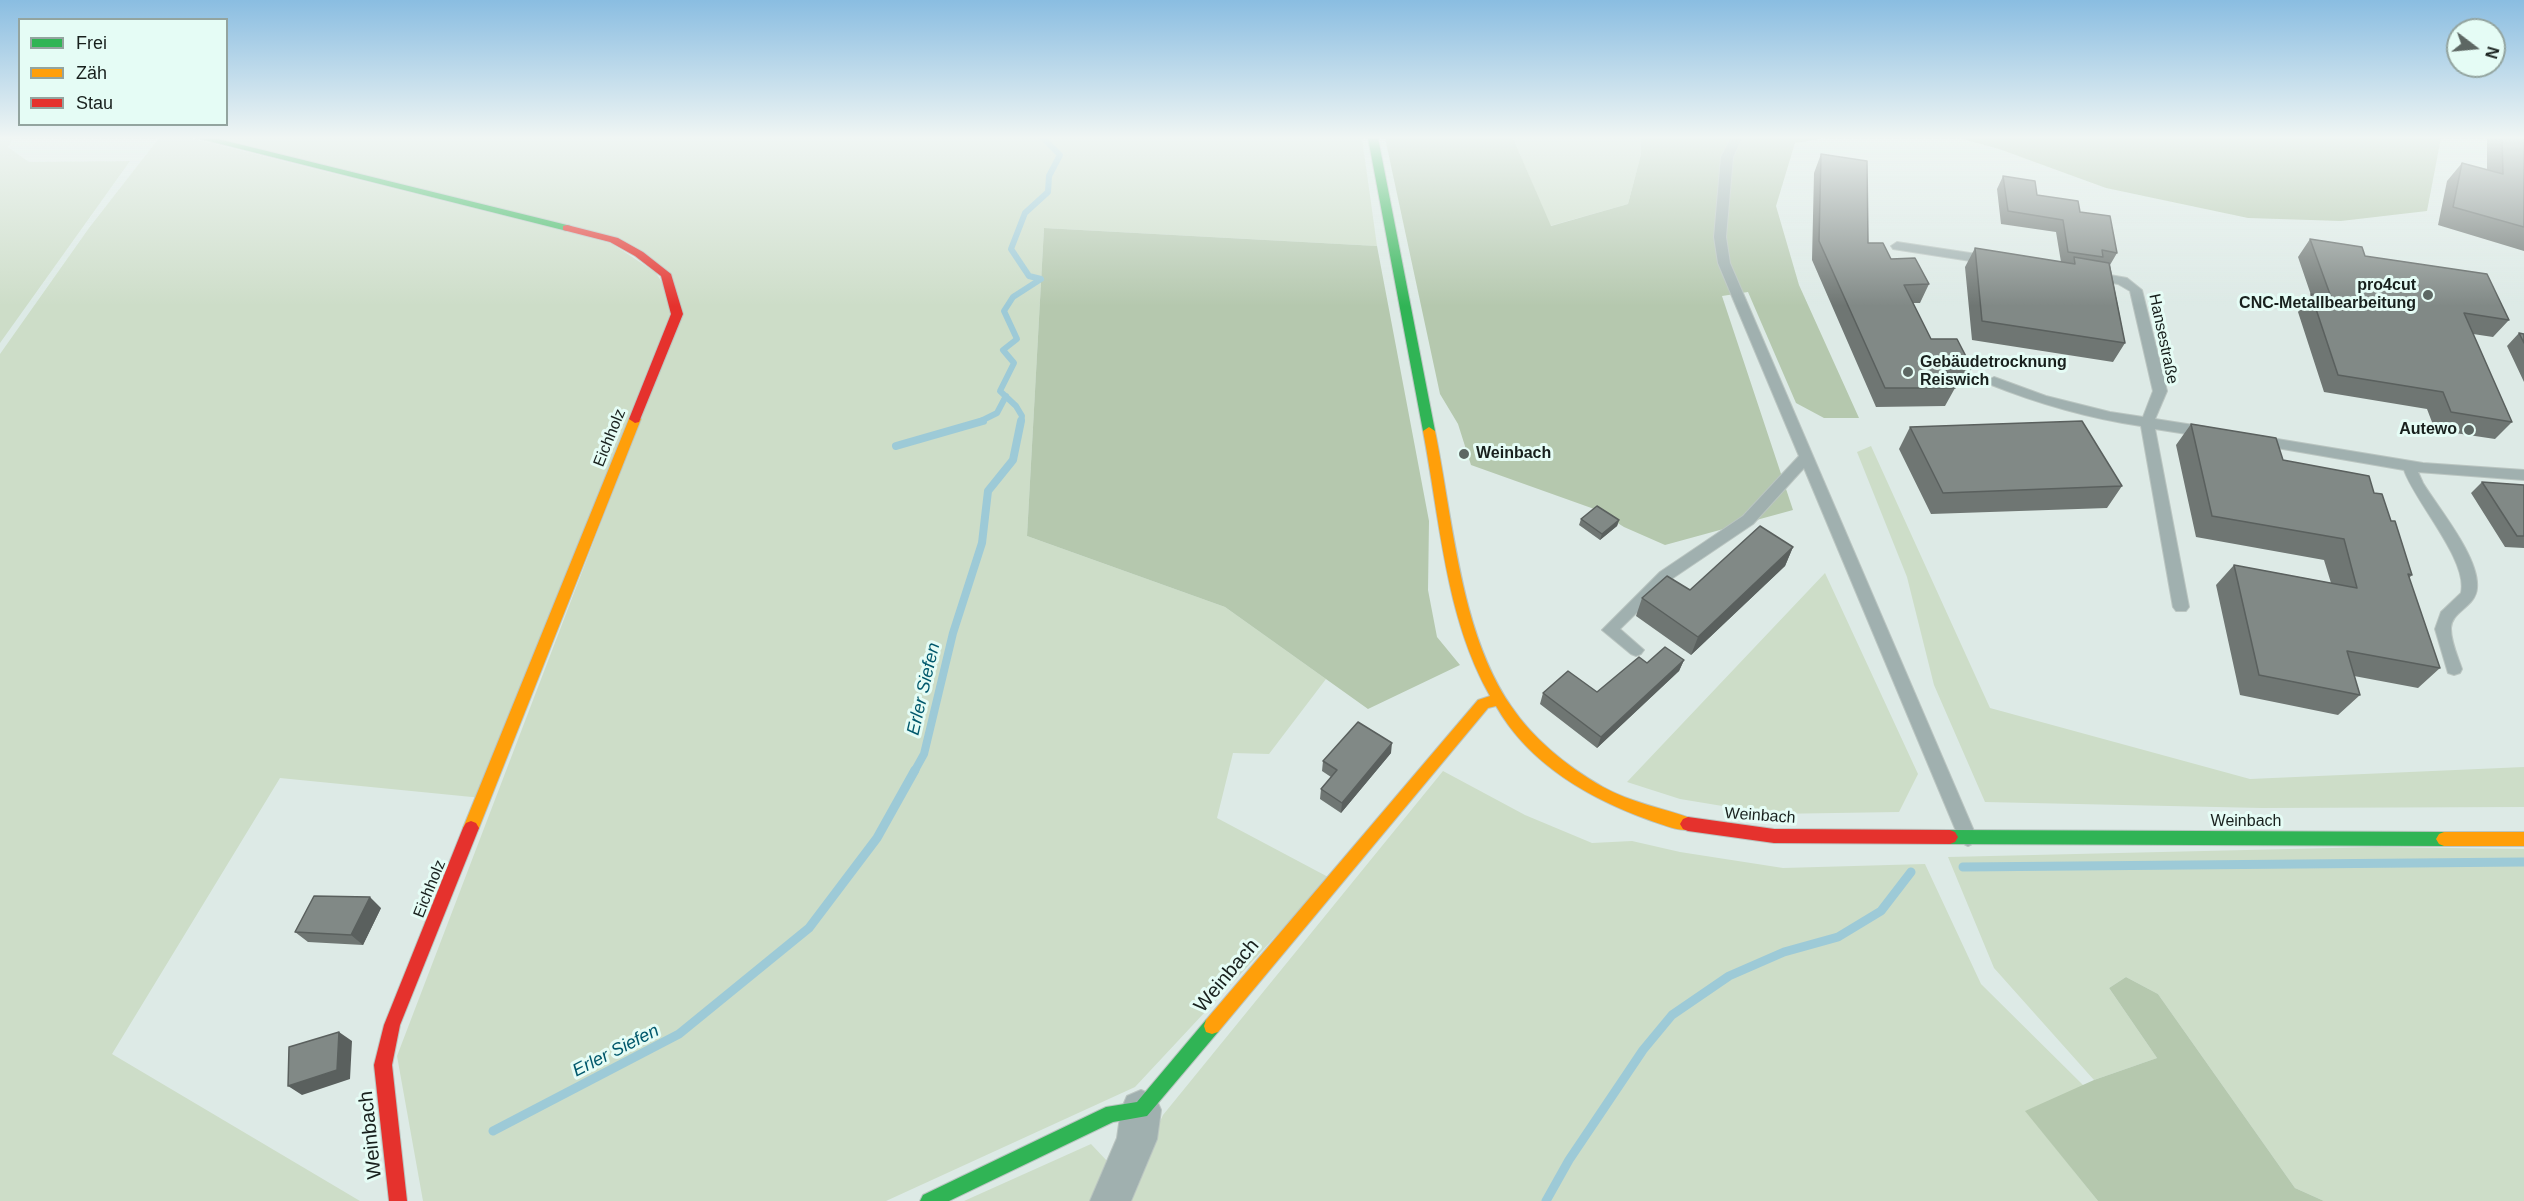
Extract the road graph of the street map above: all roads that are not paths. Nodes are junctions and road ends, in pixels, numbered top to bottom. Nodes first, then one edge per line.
1 (428, 194) edge
2 (1384, 194) edge
3 (1725, 194) edge
4 (1897, 246) dead end
5 (2004, 262) edge
6 (2084, 274) edge
7 (1994, 381) dead end
8 (2147, 423) junction
9 (2223, 435) edge
10 (2245, 439) edge
11 (1805, 459) junction
12 (2409, 466) junction
13 (2524, 475) edge
14 (2181, 607) dead end
15 (1636, 650) dead end
16 (2454, 669) dead end
17 (1500, 699) junction
18 (1968, 838) junction
19 (2524, 839) edge
20 (383, 1065) joint
21 (1141, 1110) junction
22 (398, 1201) edge
23 (929, 1201) edge
24 (1110, 1201) edge

1 - 20 street, Eichholz
2 - 17 street, Weinbach
3 - 11 lane
4 - 5 lane
6 - 8 lane, Hansestraße
7 - 8 lane
8 - 9 lane
8 - 14 lane
10 - 12 lane
11 - 15 lane
11 - 18 lane
12 - 13 lane
12 - 16 lane
17 - 18 street, Weinbach
17 - 21 street, Weinbach
18 - 19 street, Weinbach
20 - 22 street, Weinbach
21 - 23 street
21 - 24 street

